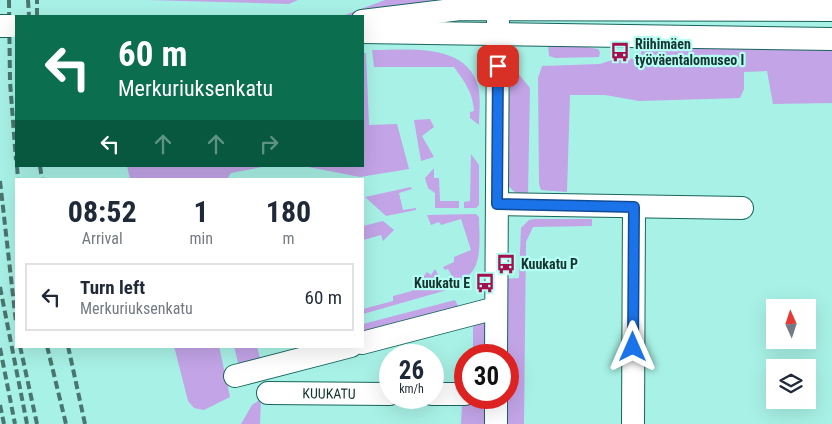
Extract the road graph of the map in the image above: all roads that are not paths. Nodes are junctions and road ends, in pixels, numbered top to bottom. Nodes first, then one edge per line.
1 (498, 10) junction
2 (832, 10) edge
3 (364, 21) edge
4 (364, 32) edge
5 (498, 35) junction
6 (832, 39) edge
7 (497, 204) junction
8 (634, 207) junction
9 (742, 208) dead end
10 (496, 308) junction
11 (364, 342) edge
12 (496, 344) edge
13 (342, 348) edge
14 (235, 376) dead end
15 (268, 393) dead end
16 (379, 394) edge
17 (496, 409) edge
18 (496, 424) edge
19 (633, 424) edge

1 - 2 street
1 - 3 street
1 - 5 street
4 - 5 street
5 - 6 street
5 - 7 street
7 - 8 street
7 - 10 street
8 - 9 street
8 - 19 street
10 - 11 street
10 - 12 street
13 - 14 street
15 - 16 street, KUUKATU
17 - 18 street

